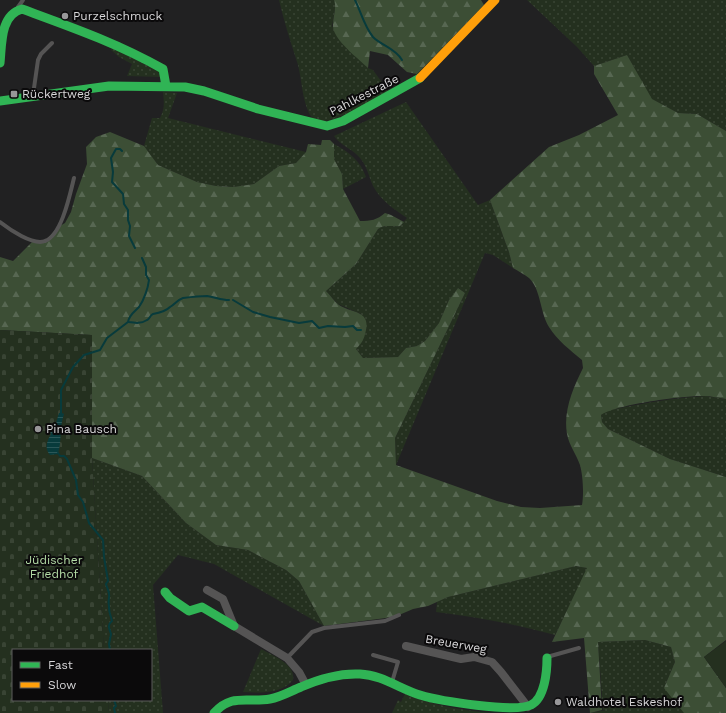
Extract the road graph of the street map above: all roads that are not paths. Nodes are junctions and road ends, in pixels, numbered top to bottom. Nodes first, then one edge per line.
1 (23, 0) edge
2 (495, 0) edge
3 (17, 10) junction
4 (52, 43) dead end
5 (0, 63) edge
6 (166, 86) junction
7 (33, 96) junction
8 (0, 101) edge
9 (74, 178) dead end
10 (0, 222) edge
11 (207, 590) dead end
12 (164, 592) dead end
13 (399, 615) dead end
14 (234, 626) junction
15 (406, 646) dead end
16 (579, 648) dead end
17 (373, 655) dead end
18 (287, 658) junction
19 (547, 658) joint
20 (392, 684) junction
21 (306, 685) junction
22 (528, 707) junction
23 (214, 713) edge

1 - 3 lane
2 - 6 street, Pahlkestraße
3 - 5 street
3 - 6 street
4 - 7 lane
6 - 7 street, Pahlkestraße
7 - 8 street, Pahlkestraße
9 - 10 lane
11 - 14 street
12 - 14 street
13 - 18 lane
14 - 18 street
15 - 22 street, Breuerweg
16 - 19 lane
17 - 20 lane
18 - 21 street
19 - 22 street
20 - 21 street
20 - 22 street
21 - 23 street

